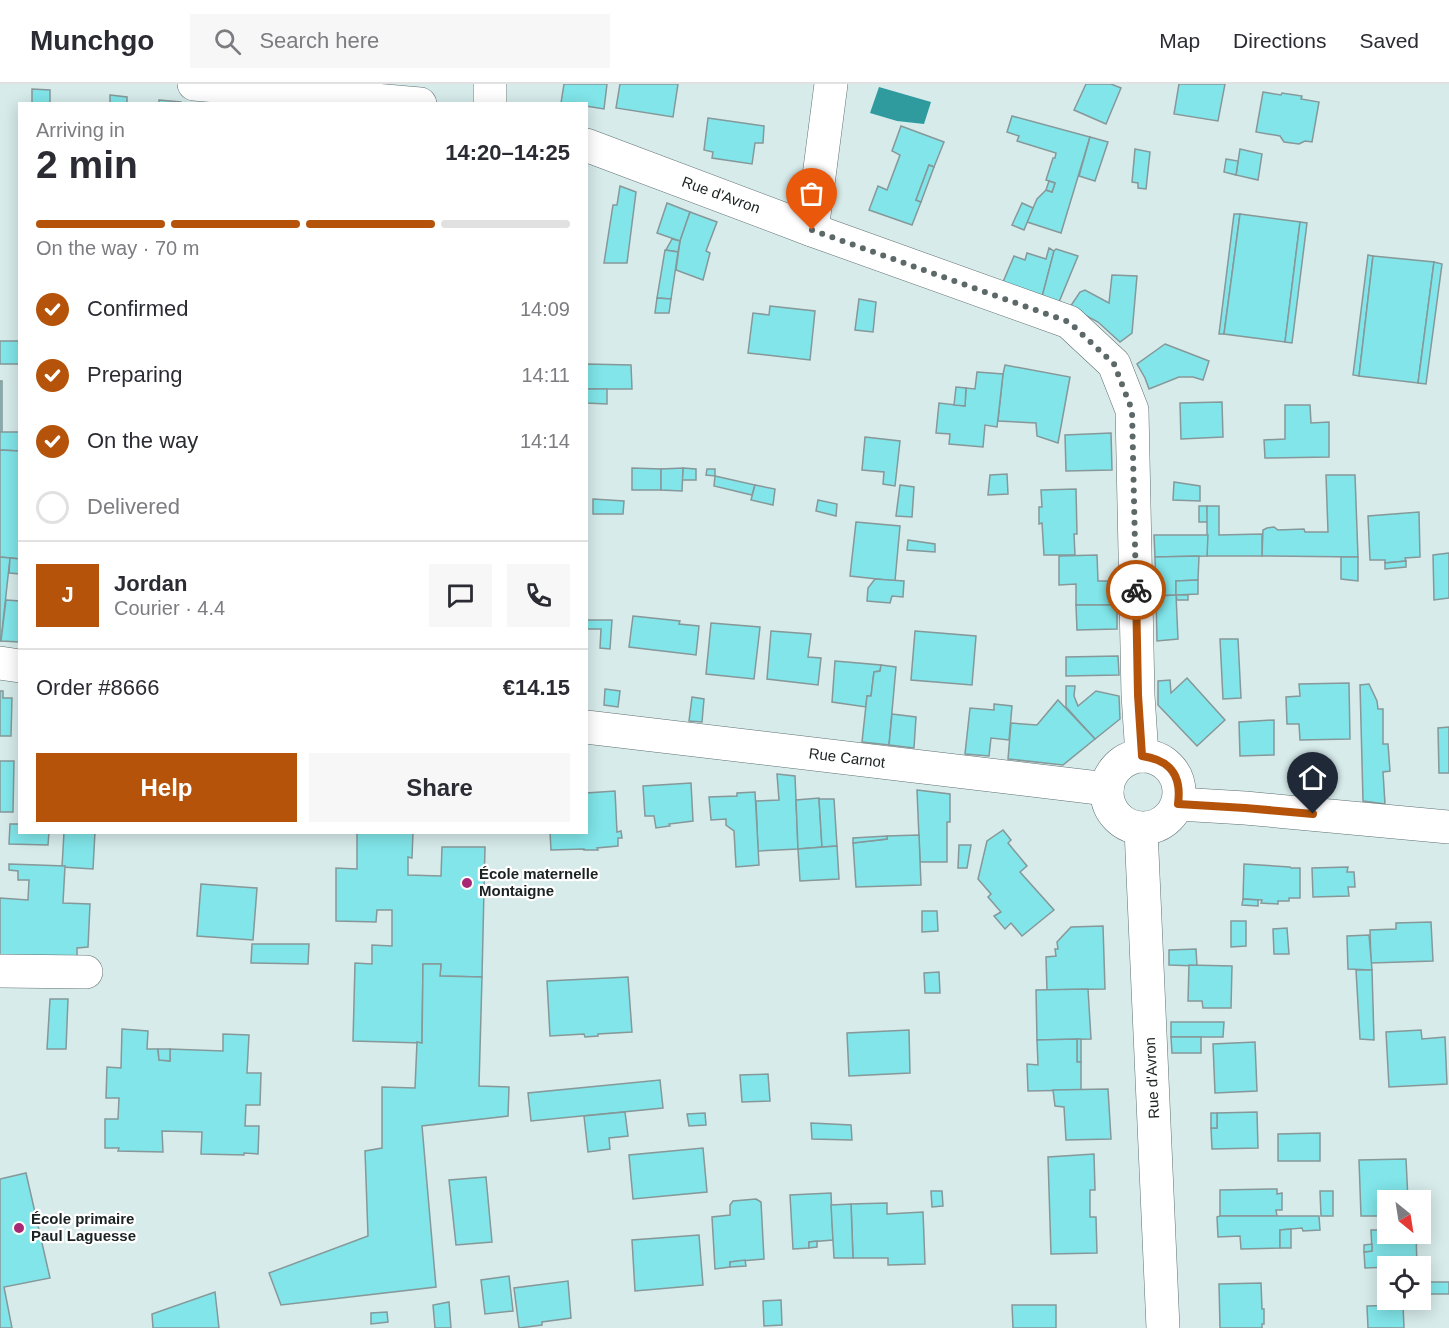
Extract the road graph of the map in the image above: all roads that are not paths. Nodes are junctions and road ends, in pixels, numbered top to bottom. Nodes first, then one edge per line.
1 (194, 84) edge
2 (490, 84) edge
3 (831, 84) edge
4 (397, 102) edge
5 (490, 102) edge
6 (588, 146) edge
7 (812, 230) junction
8 (0, 663) edge
9 (18, 666) edge
10 (588, 727) edge
11 (1142, 756) junction
12 (1107, 789) junction
13 (1178, 804) junction
14 (1449, 827) edge
15 (1141, 829) junction
16 (0, 971) edge
17 (86, 972) dead end
18 (1163, 1328) edge

1 - 4 street
2 - 5 street
3 - 7 street
6 - 7 street, Rue d'Avron
7 - 11 street, Rue d'Avron
8 - 9 street
10 - 12 street, Rue Carnot
11 - 12 street
11 - 13 street
12 - 15 street
13 - 14 street
13 - 15 street
15 - 18 street, Rue d'Avron
16 - 17 street

